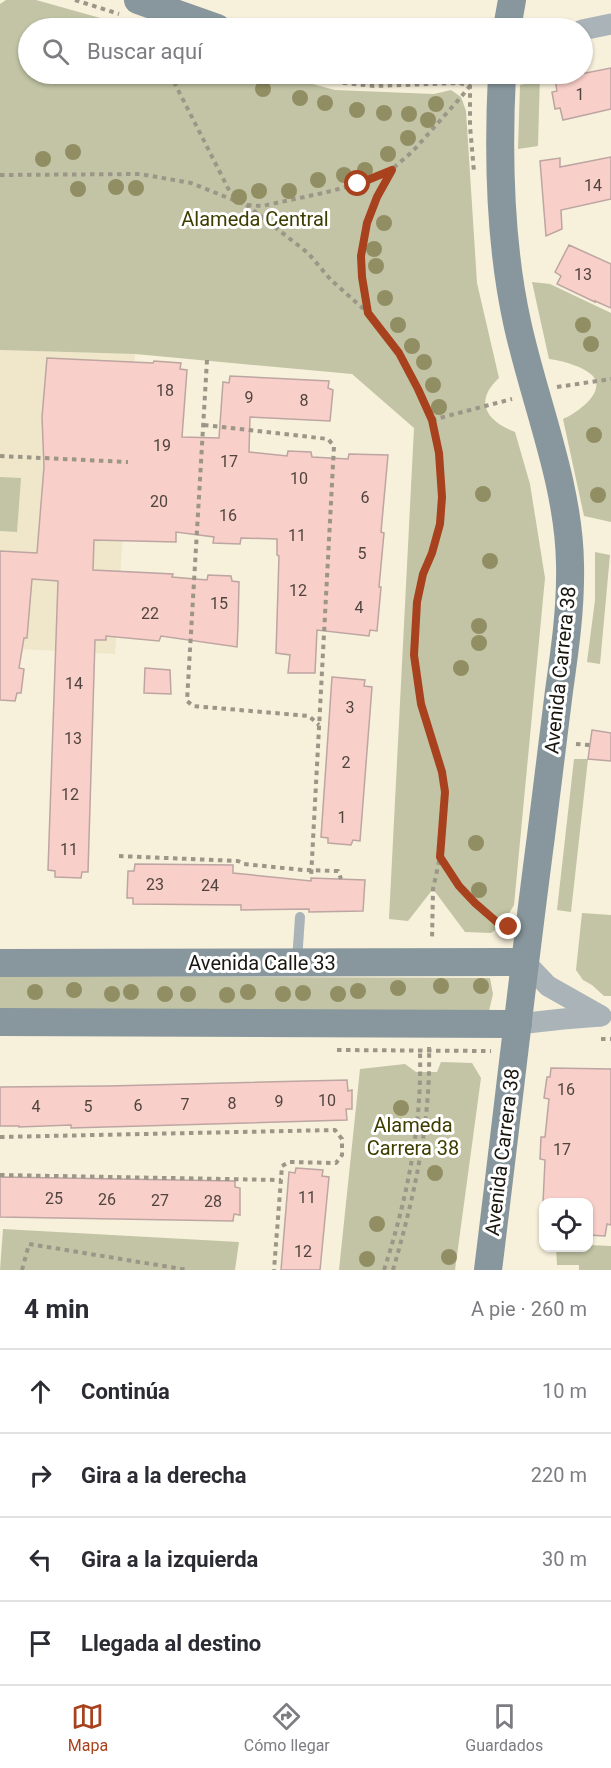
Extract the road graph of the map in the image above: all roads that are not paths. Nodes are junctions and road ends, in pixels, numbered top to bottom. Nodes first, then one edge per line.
1 (138, 0) edge
2 (512, 0) edge
3 (189, 18) edge
4 (509, 18) edge
5 (611, 24) edge
6 (593, 28) edge
7 (502, 84) edge
8 (300, 916) dead end
9 (525, 962) junction
10 (0, 963) edge
11 (297, 963) junction
12 (606, 1016) edge
13 (0, 1022) edge
14 (518, 1024) junction
15 (489, 1270) edge

1 - 3 main road
2 - 4 main road
5 - 6 street
7 - 9 main road, Avenida Carrera 38
8 - 11 lane
9 - 11 main road, Avenida Calle 33
9 - 12 street
9 - 14 main road, Avenida Carrera 38
10 - 11 main road, Avenida Calle 33
12 - 14 street
13 - 14 main road
14 - 15 main road, Avenida Carrera 38

